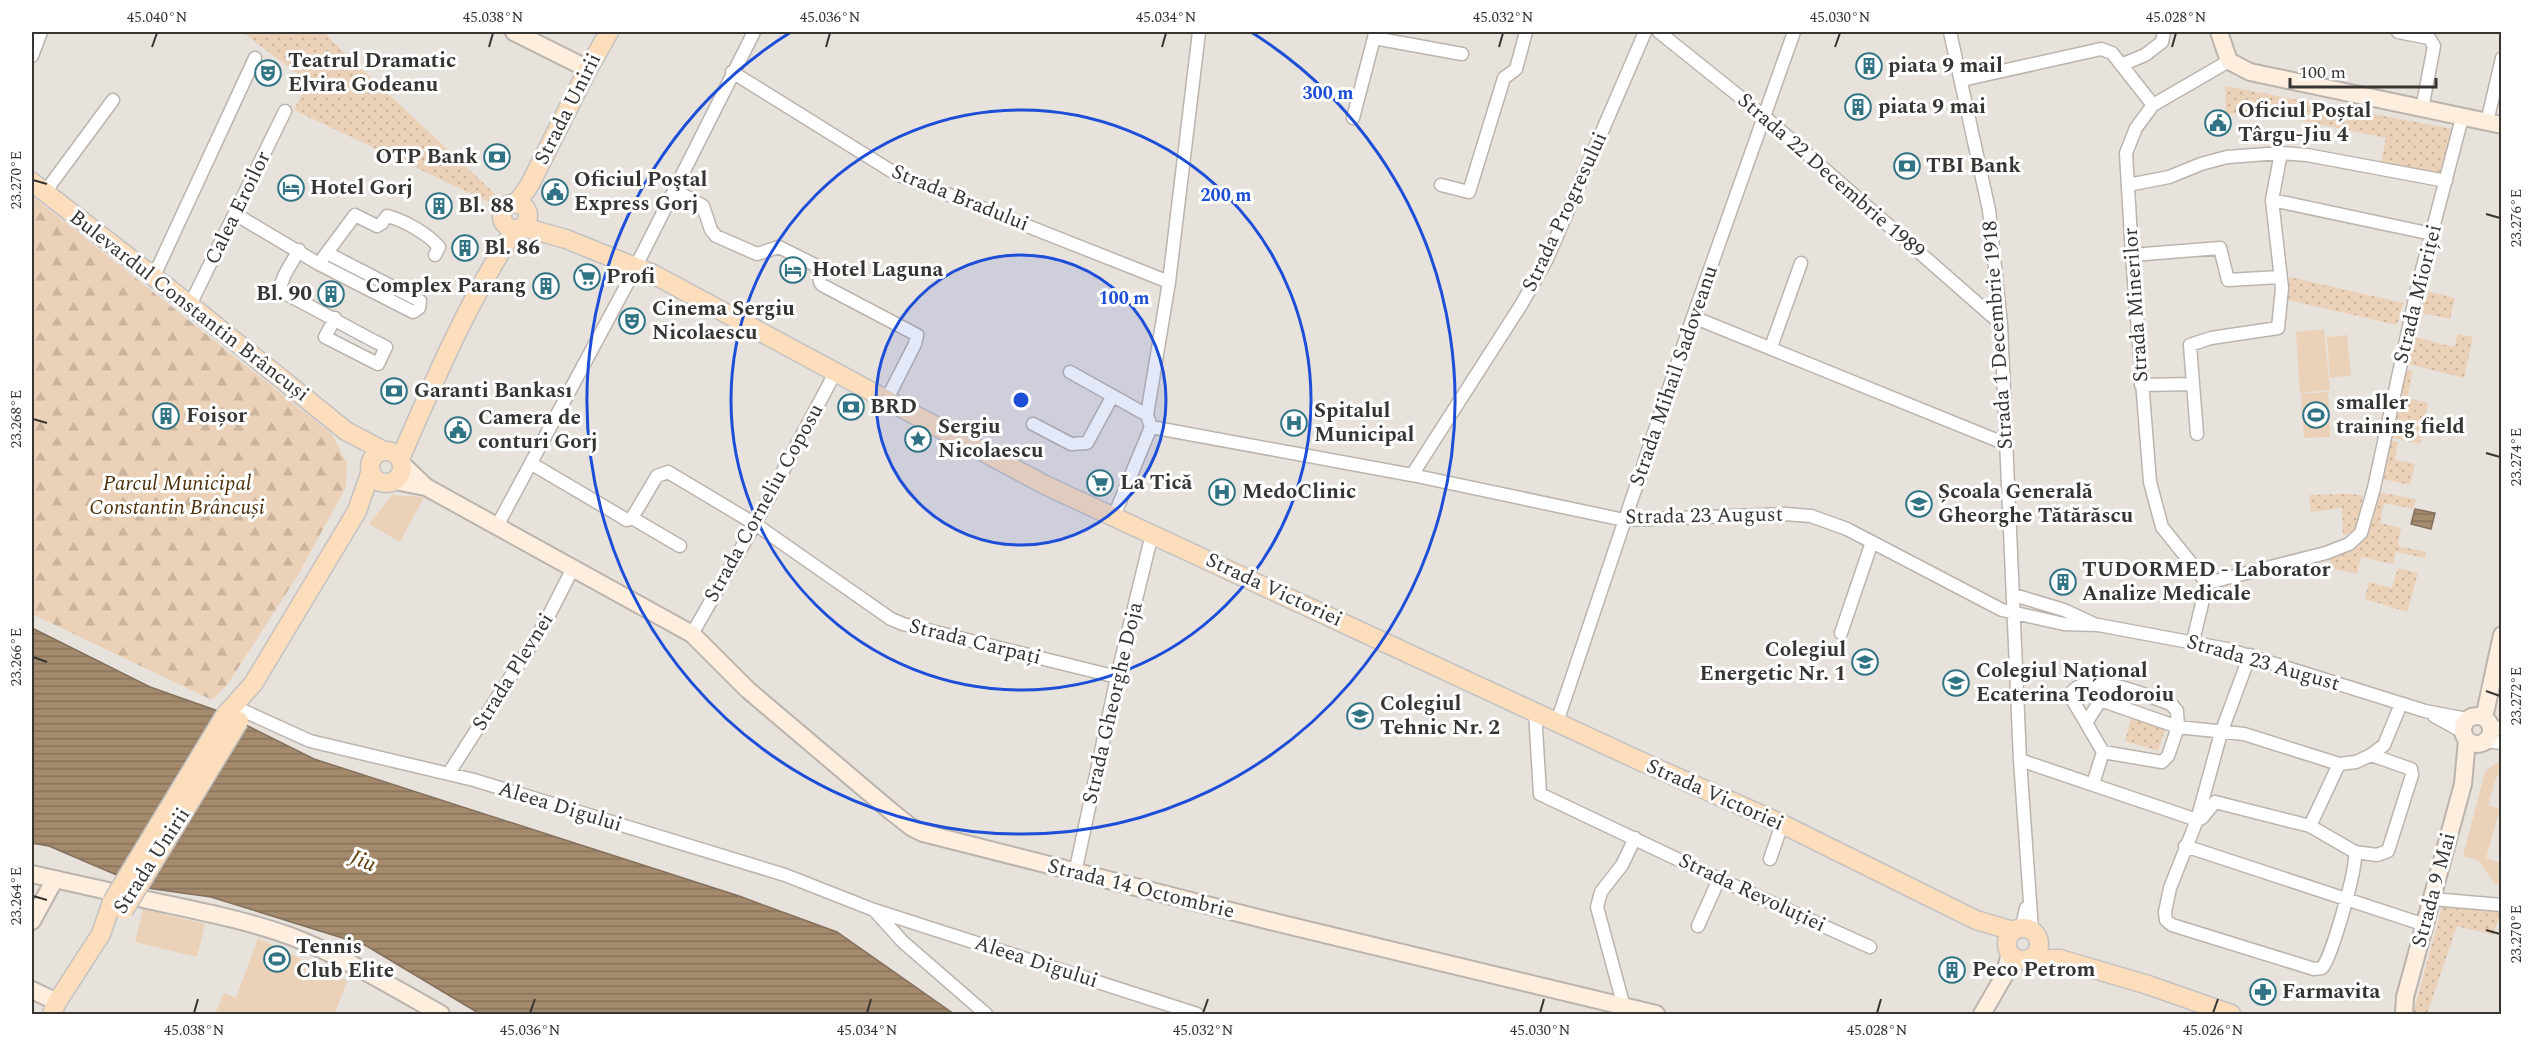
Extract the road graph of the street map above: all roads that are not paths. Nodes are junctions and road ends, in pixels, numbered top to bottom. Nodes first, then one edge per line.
1 (41, 32) edge
2 (514, 32) edge
3 (609, 32) edge
4 (754, 32) edge
5 (1199, 32) edge
6 (1526, 32) edge
7 (1645, 32) edge
8 (1659, 32) edge
9 (1794, 32) edge
10 (1950, 32) edge
11 (2164, 32) edge
12 (2218, 32) edge
13 (2398, 32) edge
14 (1374, 35) edge
15 (1462, 54) dead end
16 (32, 56) edge
17 (255, 58) dead end
18 (2502, 58) edge
19 (2229, 61) junction
20 (2121, 65) junction
21 (588, 69) junction
22 (732, 72) junction
23 (1962, 80) junction
24 (113, 100) dead end
25 (2153, 105) junction
26 (2422, 109) junction
27 (285, 111) dead end
28 (1765, 117) junction
29 (1353, 118) dead end
30 (2462, 118) junction
31 (2494, 124) edge
32 (2281, 153) junction
33 (2446, 181) junction
34 (1441, 185) dead end
35 (2128, 185) junction
36 (38, 187) edge
37 (675, 190) junction
38 (2272, 200) junction
39 (235, 214) junction
40 (519, 218) junction
41 (2432, 234) junction
42 (299, 250) junction
43 (327, 253) junction
44 (435, 255) dead end
45 (2132, 255) junction
46 (1801, 263) dead end
47 (319, 264) junction
48 (635, 268) junction
49 (154, 276) junction
50 (2280, 277) junction
51 (1169, 282) junction
52 (190, 305) junction
53 (1693, 317) junction
54 (335, 318) junction
55 (2001, 324) junction
56 (1771, 347) junction
57 (836, 371) junction
58 (1070, 372) dead end
59 (2193, 384) junction
60 (2141, 386) junction
61 (1112, 397) junction
62 (887, 399) junction
63 (1149, 421) junction
64 (1034, 424) dead end
65 (2197, 434) dead end
66 (2006, 444) junction
67 (532, 464) junction
68 (387, 466) junction
69 (1412, 475) junction
70 (1114, 516) junction
71 (632, 518) junction
72 (1624, 520) junction
73 (755, 524) junction
74 (497, 526) junction
75 (1152, 534) junction
76 (1872, 542) junction
77 (680, 546) dead end
78 (573, 568) junction
79 (2208, 583) junction
80 (2014, 595) junction
81 (2015, 614) junction
82 (2098, 625) junction
83 (1841, 633) dead end
84 (692, 634) junction
85 (2502, 635) edge
86 (2193, 641) junction
87 (2250, 655) junction
88 (1117, 677) junction
89 (2401, 704) junction
90 (1535, 712) junction
91 (237, 715) junction
92 (1557, 722) junction
93 (2086, 723) junction
94 (2178, 727) junction
95 (2479, 730) edge
96 (2222, 733) junction
97 (2502, 743) edge
98 (2103, 752) junction
99 (2371, 755) junction
100 (2020, 760) junction
101 (2339, 764) junction
102 (449, 774) junction
103 (2093, 784) junction
104 (2197, 820) junction
105 (1782, 824) junction
106 (2310, 826) junction
107 (1635, 838) junction
108 (2186, 846) junction
109 (2355, 852) junction
110 (1770, 859) dead end
111 (1075, 873) junction
112 (32, 874) edge
113 (54, 879) junction
114 (1719, 879) junction
115 (2346, 898) junction
116 (143, 899) dead end
117 (2432, 899) junction
118 (115, 901) junction
119 (2502, 905) edge
120 (874, 910) junction
121 (32, 921) edge
122 (2425, 925) junction
123 (1698, 926) dead end
124 (2022, 943) junction
125 (1870, 947) dead end
126 (32, 990) edge
127 (2405, 997) junction
128 (1624, 1007) junction
129 (55, 1008) edge
130 (441, 1014) edge
131 (986, 1014) edge
132 (1197, 1014) edge
133 (1656, 1014) edge
134 (1982, 1014) edge
135 (2231, 1014) edge
136 (2396, 1014) edge
137 (2404, 1014) edge

1 - 16 street
2 - 21 street
3 - 21 main road, Strada Unirii
4 - 22 street
5 - 51 street
6 - 34 street
7 - 69 street, Strada Progresului
8 - 28 street, Strada 22 Decembrie 1989
9 - 28 street, Strada Mihail Sadoveanu
10 - 23 street, Strada 1 Decembrie 1918
11 - 20 street
12 - 19 street
13 - 26 street
14 - 15 street
14 - 29 street
17 - 49 street
18 - 31 street
19 - 25 street, Strada Minerilor
19 - 26 street
20 - 23 street
20 - 25 street
21 - 40 main road, Strada Unirii
22 - 37 street
22 - 51 street, Strada Bradului
23 - 55 street, Strada 1 Decembrie 1918
24 - 36 street
25 - 35 street, Strada Minerilor
26 - 30 street
27 - 39 street, Calea Eroilor
28 - 53 street, Strada Mihail Sadoveanu
28 - 55 street, Strada 22 Decembrie 1989
30 - 31 street
30 - 33 street, Strada Mioriței
32 - 33 street
32 - 35 street
32 - 38 street
33 - 41 street, Strada Mioriței
35 - 45 street, Strada Minerilor
36 - 49 main road, Bulevardul Constantin Brâncuși
37 - 48 street
37 - 62 street
38 - 41 street
38 - 50 street
39 - 42 street
39 - 52 street, Calea Eroilor
40 - 48 main road, Strada Victoriei
40 - 68 main road, Strada Unirii
41 - 79 street, Strada Mioriței
42 - 47 street
42 - 54 street
43 - 44 street
43 - 47 street
43 - 47 street
45 - 50 street
45 - 60 street, Strada Minerilor
46 - 56 street
48 - 57 main road, Strada Victoriei
48 - 67 street
49 - 52 main road, Bulevardul Constantin Brâncuși
50 - 59 street
51 - 63 street
52 - 68 main road, Bulevardul Constantin Brâncuși
53 - 56 street
53 - 72 street, Strada Mihail Sadoveanu
54 - 54 street
55 - 66 street, Strada 1 Decembrie 1918
56 - 66 street
57 - 62 main road, Strada Victoriei
57 - 73 street, Strada Corneliu Coposu
58 - 61 street, Strada 23 August
59 - 60 street
59 - 65 street
60 - 79 street, Strada Minerilor
61 - 63 street, Strada 23 August
61 - 64 street
62 - 70 main road, Strada Victoriei
63 - 69 street, Strada 23 August
63 - 70 street
66 - 80 street, Strada 1 Decembrie 1918
67 - 71 street
67 - 74 street
68 - 74 street, Bulevardul Constantin Brâncuși
68 - 91 main road, Strada Unirii
69 - 72 street, Strada 23 August
70 - 75 main road, Strada Victoriei
71 - 73 street, Strada Carpați
71 - 77 street
72 - 76 street, Strada 23 August
72 - 92 street, Strada Mihail Sadoveanu
73 - 84 street, Strada Corneliu Coposu
73 - 88 street, Strada Carpați
74 - 78 street, Bulevardul Constantin Brâncuși
75 - 88 street, Strada Gheorghe Doja
75 - 90 main road, Strada Victoriei
76 - 81 street, Strada 23 August
76 - 83 street
78 - 84 street, Bulevardul Constantin Brâncuși
78 - 102 street, Strada Plevnei
79 - 86 street
80 - 81 street, Strada 1 Decembrie 1918
80 - 82 street, Strada 23 August
81 - 82 street, Strada 23 August
81 - 100 street, Strada 1 Decembrie 1918
82 - 86 street, Strada 23 August
84 - 111 street, Strada 14 Octombrie
85 - 95 street, Strada 9 Mai
86 - 87 street, Strada 23 August
87 - 89 street, Strada 23 August
87 - 96 street
88 - 111 street, Strada Gheorghe Doja
89 - 95 street, Strada 23 August
89 - 99 street
90 - 92 main road, Strada Victoriei
90 - 107 street, Strada Revoluției
91 - 102 street, Aleea Digului
91 - 118 main road, Strada Unirii, bridge
92 - 105 main road, Strada Victoriei
93 - 94 street
93 - 94 street
93 - 98 street
94 - 96 street
94 - 98 street
95 - 97 street, Strada 23 August
95 - 117 street, Strada 9 Mai
96 - 101 street
96 - 104 street
98 - 103 street
99 - 101 street
99 - 109 street
100 - 103 street
100 - 124 street, Strada 1 Decembrie 1918
101 - 106 street
102 - 120 street, Aleea Digului
103 - 104 street
104 - 106 street
104 - 108 street
105 - 110 street
105 - 124 main road, Strada Victoriei
106 - 109 street
107 - 114 street, Strada Revoluției
107 - 128 street
108 - 115 street
108 - 115 street
109 - 115 street
111 - 128 street, Strada 14 Octombrie
112 - 113 street
113 - 118 street
113 - 121 street
114 - 123 street
114 - 125 street, Strada Revoluției
115 - 122 street
116 - 130 street
117 - 119 street
117 - 122 street, Strada 9 Mai
118 - 129 main road, Strada Unirii
120 - 131 street, Aleea Digului
120 - 132 street, Aleea Digului
122 - 127 street, Strada 9 Mai
124 - 134 street
124 - 135 main road, Strada Victoriei
126 - 129 street
127 - 136 street, Strada 9 Mai
127 - 137 street, Strada 9 Mai
128 - 133 street, Strada 14 Octombrie

